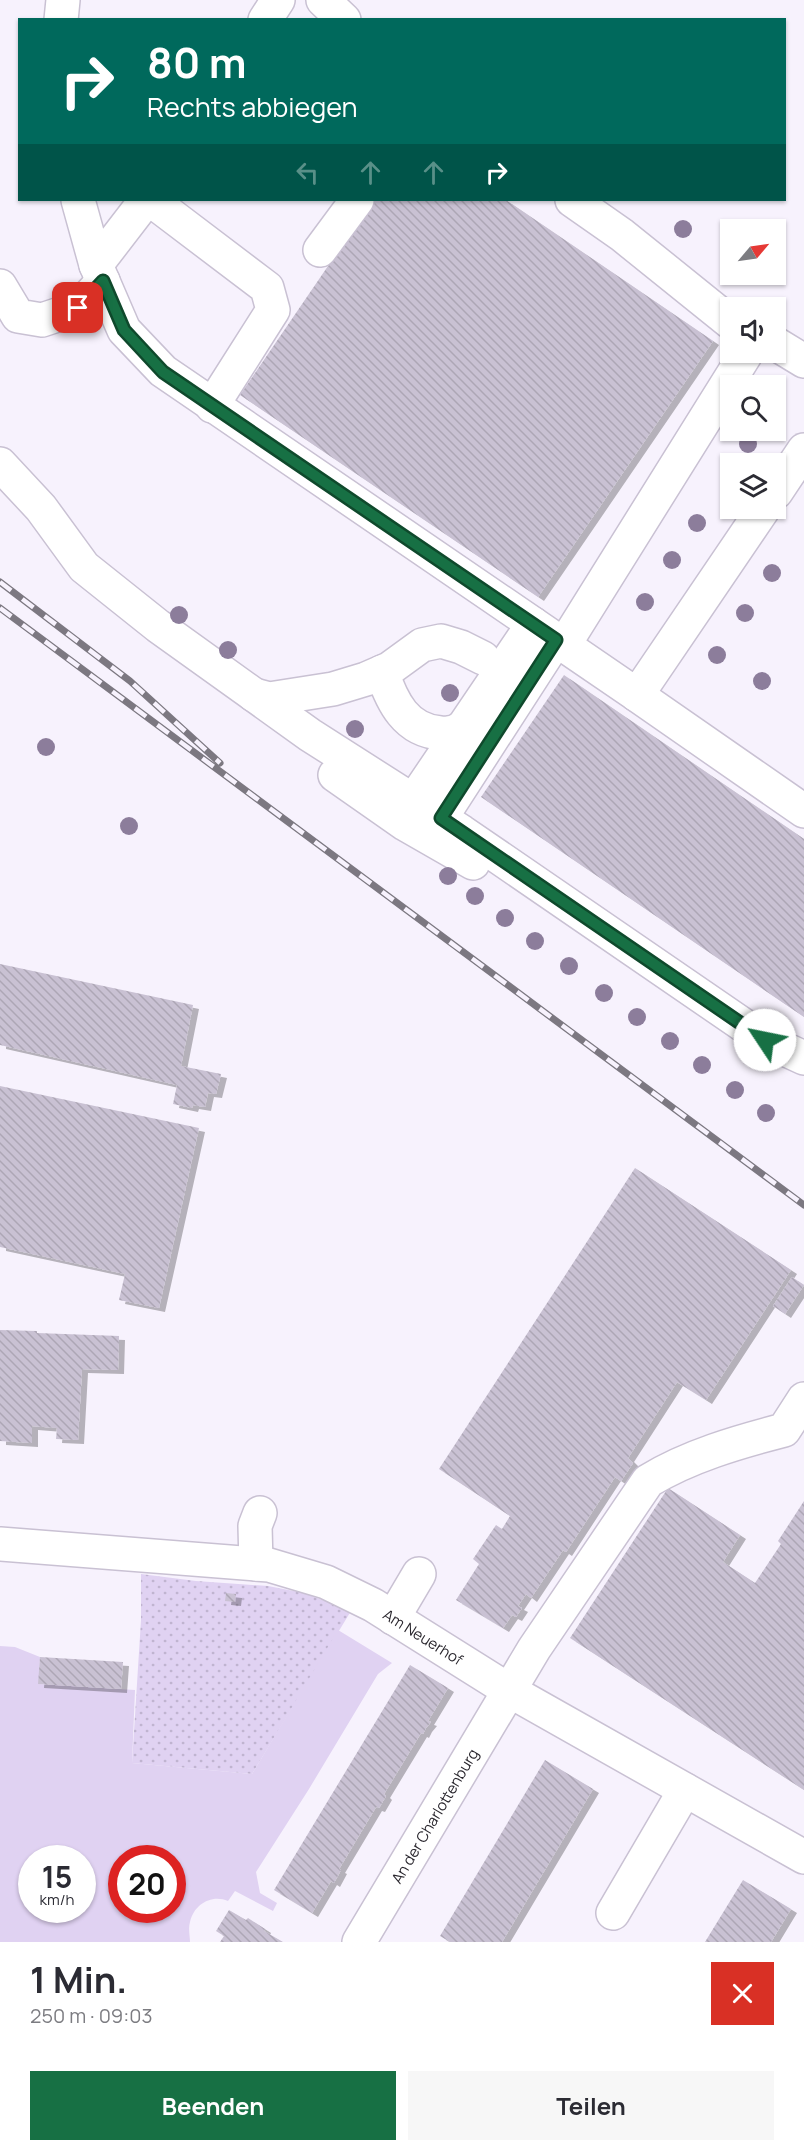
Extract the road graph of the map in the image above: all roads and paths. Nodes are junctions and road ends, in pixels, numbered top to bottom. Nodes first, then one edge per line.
1 (63, 0) edge
2 (278, 0) edge
3 (323, 0) edge
4 (61, 18) edge
5 (266, 18) edge
6 (342, 18) edge
7 (78, 201) edge
8 (145, 201) edge
9 (152, 201) edge
10 (356, 201) edge
11 (573, 201) edge
12 (320, 250) dead end
13 (99, 273) junction
14 (0, 286) edge
15 (720, 314) edge
16 (786, 350) edge
17 (804, 361) edge
18 (739, 363) edge
19 (212, 405) junction
20 (804, 450) edge
21 (0, 464) edge
22 (786, 477) edge
23 (0, 494) edge
24 (757, 519) edge
25 (551, 637) junction
26 (483, 658) dead end
27 (382, 672) junction
28 (254, 695) junction
29 (637, 695) junction
30 (463, 727) junction
31 (413, 801) junction
32 (804, 811) edge
33 (441, 818) junction
34 (804, 1058) edge
35 (804, 1080) edge
36 (804, 1399) edge
37 (260, 1513) dead end
38 (0, 1544) edge
39 (256, 1564) junction
40 (419, 1574) dead end
41 (393, 1618) junction
42 (510, 1691) junction
43 (686, 1790) junction
44 (804, 1857) edge
45 (613, 1913) dead end
46 (359, 1942) edge

1 - 4 street
2 - 5 street
3 - 6 street
7 - 13 street
8 - 13 street
9 - 19 street
10 - 12 street
11 - 15 street
13 - 14 street
13 - 19 street
16 - 17 street
18 - 25 street
19 - 25 street
20 - 22 street
21 - 28 street
23 - 35 street
24 - 29 street
25 - 29 street
25 - 30 street
25 - 33 street
26 - 27 street
27 - 28 street
27 - 30 street
28 - 31 street
29 - 32 street
30 - 31 street
31 - 33 street
33 - 34 street
36 - 42 street, An der Charlottenburg
37 - 39 street
38 - 39 street, Am Neuerhof
39 - 41 street, Am Neuerhof
40 - 41 street
41 - 42 street, Am Neuerhof
42 - 43 street, Am Neuerhof
42 - 46 street, An der Charlottenburg
43 - 44 street, Am Neuerhof
43 - 45 street

